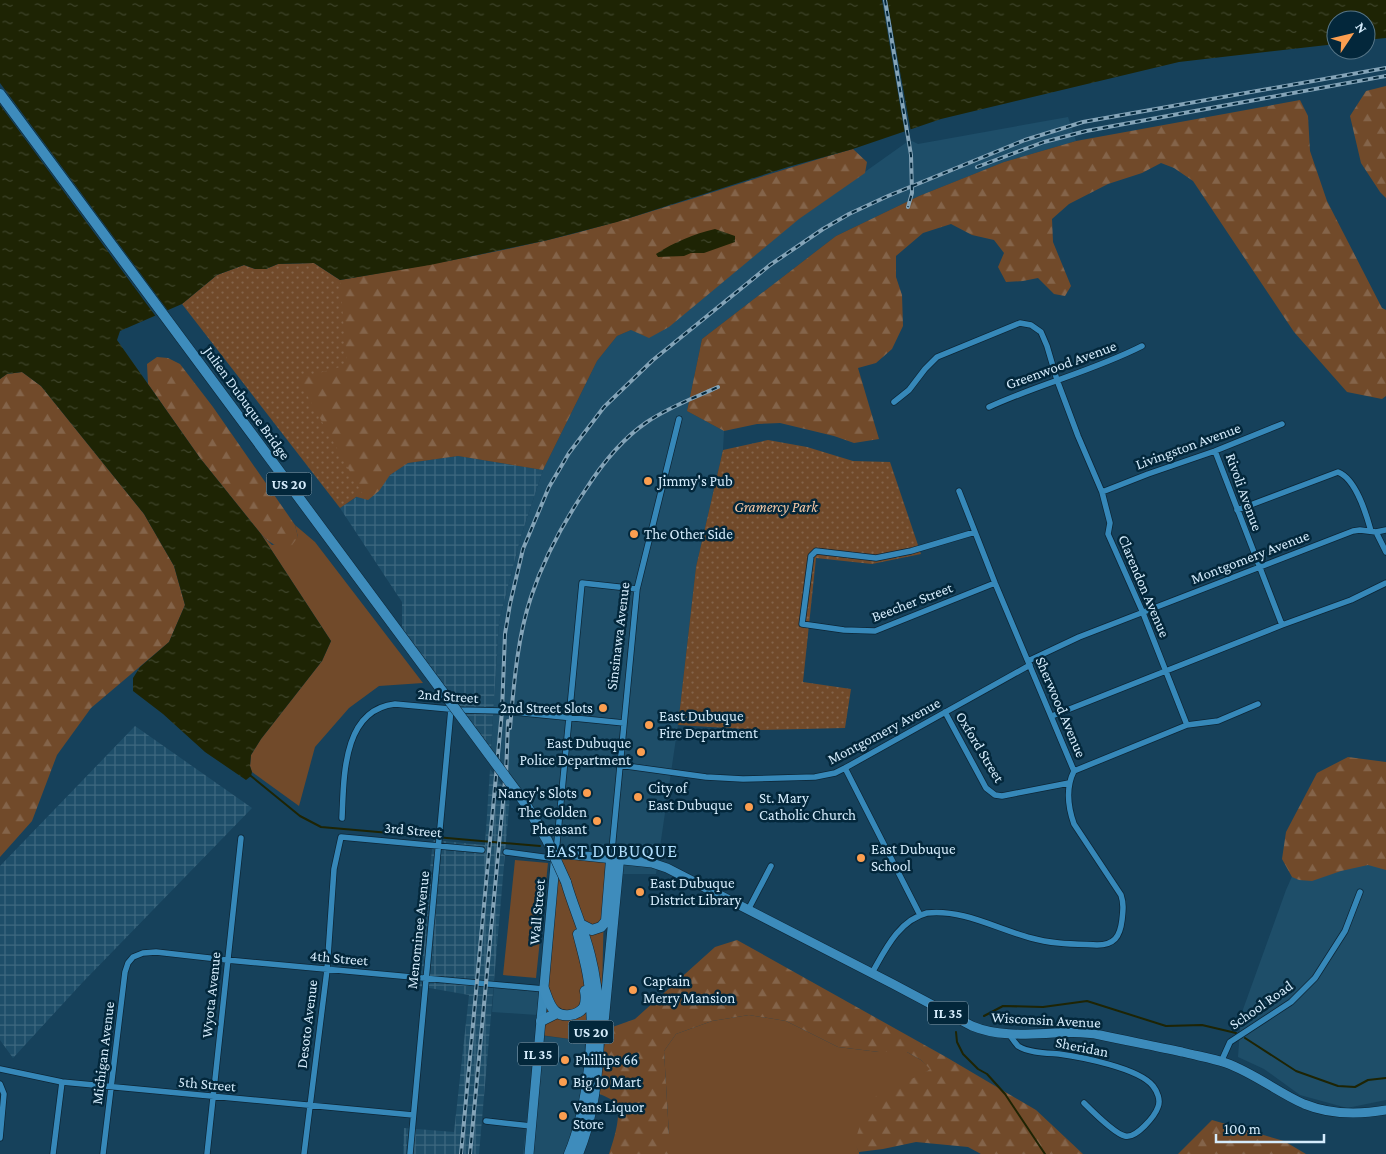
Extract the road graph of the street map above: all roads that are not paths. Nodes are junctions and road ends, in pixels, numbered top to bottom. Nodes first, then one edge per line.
1 (0, 94) edge
2 (1142, 346) dead end
3 (1057, 380) junction
4 (894, 402) dead end
5 (989, 407) dead end
6 (679, 419) dead end
7 (1282, 424) dead end
8 (1215, 451) junction
9 (959, 491) dead end
10 (1102, 492) junction
11 (1237, 510) junction
12 (1386, 530) edge
13 (974, 532) junction
14 (1373, 532) junction
15 (1386, 552) edge
16 (1259, 567) junction
17 (995, 583) junction
18 (1386, 583) edge
19 (637, 589) junction
20 (1143, 613) junction
21 (1282, 625) junction
22 (1029, 663) junction
23 (1166, 671) junction
24 (1258, 704) dead end
25 (451, 709) junction
26 (945, 712) junction
27 (1052, 716) junction
28 (569, 718) junction
29 (624, 723) junction
30 (1187, 725) junction
31 (619, 765) junction
32 (845, 768) junction
33 (1074, 770) junction
34 (1069, 783) junction
35 (342, 818) dead end
36 (241, 838) dead end
37 (341, 838) joint
38 (439, 843) junction
39 (482, 850) dead end
40 (506, 852) dead end
41 (556, 853) junction
42 (615, 860) junction
43 (771, 866) dead end
44 (1360, 892) dead end
45 (574, 908) junction
46 (748, 910) junction
47 (920, 915) junction
48 (582, 925) junction
49 (583, 955) junction
50 (133, 958) joint
51 (227, 960) junction
52 (326, 970) junction
53 (872, 973) junction
54 (426, 978) junction
55 (544, 989) junction
56 (557, 1013) junction
57 (540, 1022) junction
58 (1009, 1034) junction
59 (1221, 1062) junction
60 (0, 1069) edge
61 (596, 1069) junction
62 (62, 1082) junction
63 (0, 1084) edge
64 (111, 1087) junction
65 (213, 1098) junction
66 (1084, 1103) dead end
67 (309, 1106) junction
68 (1386, 1110) edge
69 (413, 1115) junction
70 (486, 1121) dead end
71 (531, 1126) junction
72 (0, 1138) edge
73 (53, 1154) edge
74 (103, 1154) edge
75 (207, 1154) edge
76 (304, 1154) edge
77 (410, 1154) edge
78 (529, 1154) edge
79 (569, 1154) edge
80 (578, 1154) edge

1 - 45 highway, Julien Dubuque Bridge / US 20, bridge
2 - 3 street, Greenwood Avenue
3 - 4 street, Clarendon Avenue
3 - 5 street, Greenwood Avenue
3 - 10 street, Clarendon Avenue
6 - 19 street, Sinsinawa Avenue
7 - 8 street, Livingston Avenue
8 - 10 street, Livingston Avenue
8 - 11 street, Rivoli Avenue
9 - 13 street, Sherwood Avenue
10 - 20 street, Clarendon Avenue
11 - 14 street
11 - 16 street, Rivoli Avenue
12 - 14 street, Montgomery Avenue
13 - 17 street, Sherwood Avenue
13 - 17 street, Beecher Street
14 - 15 street
14 - 16 street, Montgomery Avenue
16 - 20 street, Montgomery Avenue
16 - 21 street, Rivoli Avenue
17 - 22 street, Sherwood Avenue
18 - 21 street
19 - 28 street, Wall Street
19 - 29 street, Sinsinawa Avenue
20 - 22 street, Montgomery Avenue
20 - 23 street, Clarendon Avenue
21 - 23 street
22 - 26 street, Montgomery Avenue
22 - 27 street, Sherwood Avenue
23 - 27 street
23 - 30 street, Clarendon Avenue
24 - 30 street
25 - 28 street, 2nd Street
25 - 35 street, 2nd Street
25 - 38 street, Menominee Avenue
26 - 32 street, Montgomery Avenue
26 - 34 street, Oxford Street
27 - 33 street, Sherwood Avenue
28 - 29 street, 2nd Street
28 - 41 street, Wall Street
29 - 31 street, Sinsinawa Avenue
30 - 33 street
31 - 32 street, Montgomery Avenue
31 - 42 street, Sinsinawa Avenue
32 - 47 street
33 - 34 street, Sherwood Avenue
34 - 47 street, Sherwood Avenue
36 - 51 street, Wyota Avenue
37 - 38 street, 3rd Street
37 - 52 street, Desoto Avenue
38 - 39 street, 3rd Street
38 - 54 street, Menominee Avenue
40 - 41 street
41 - 42 main road, IL 35
41 - 55 main road, Wall Street / IL 35
42 - 46 main road, Wisconsin Avenue / IL 35
42 - 48 highway
42 - 61 highway
43 - 46 street
44 - 59 street, School Road
45 - 48 highway, US 20
45 - 49 highway, US 20
46 - 53 main road, Wisconsin Avenue / IL 35
47 - 53 street
48 - 61 highway, US 20
49 - 56 highway
49 - 79 highway, US 20
50 - 51 street, 4th Street
50 - 64 street, Michigan Avenue
51 - 52 street, 4th Street
51 - 65 street, Wyota Avenue
52 - 54 street, 4th Street
52 - 67 street, Desoto Avenue
53 - 58 main road, Wisconsin Avenue / IL 35
54 - 55 street, 4th Street
54 - 69 street, Menominee Avenue
55 - 56 highway
55 - 57 main road, Wall Street / IL 35
56 - 57 highway
57 - 71 main road, Wall Street / IL 35
58 - 59 main road, Wisconsin Avenue / IL 35
58 - 66 street, Sheridan
59 - 68 main road, Wisconsin Avenue / IL 35
60 - 62 street, 5th Street
61 - 80 highway, US 20
62 - 64 street, 5th Street
62 - 73 street
63 - 72 street
64 - 65 street, 5th Street
64 - 74 street, Michigan Avenue
65 - 67 street, 5th Street
65 - 75 street, Wyota Avenue
67 - 69 street, 5th Street
67 - 76 street, Desoto Avenue
69 - 77 street, Menominee Avenue
70 - 71 street
71 - 78 main road, Wall Street / IL 35

